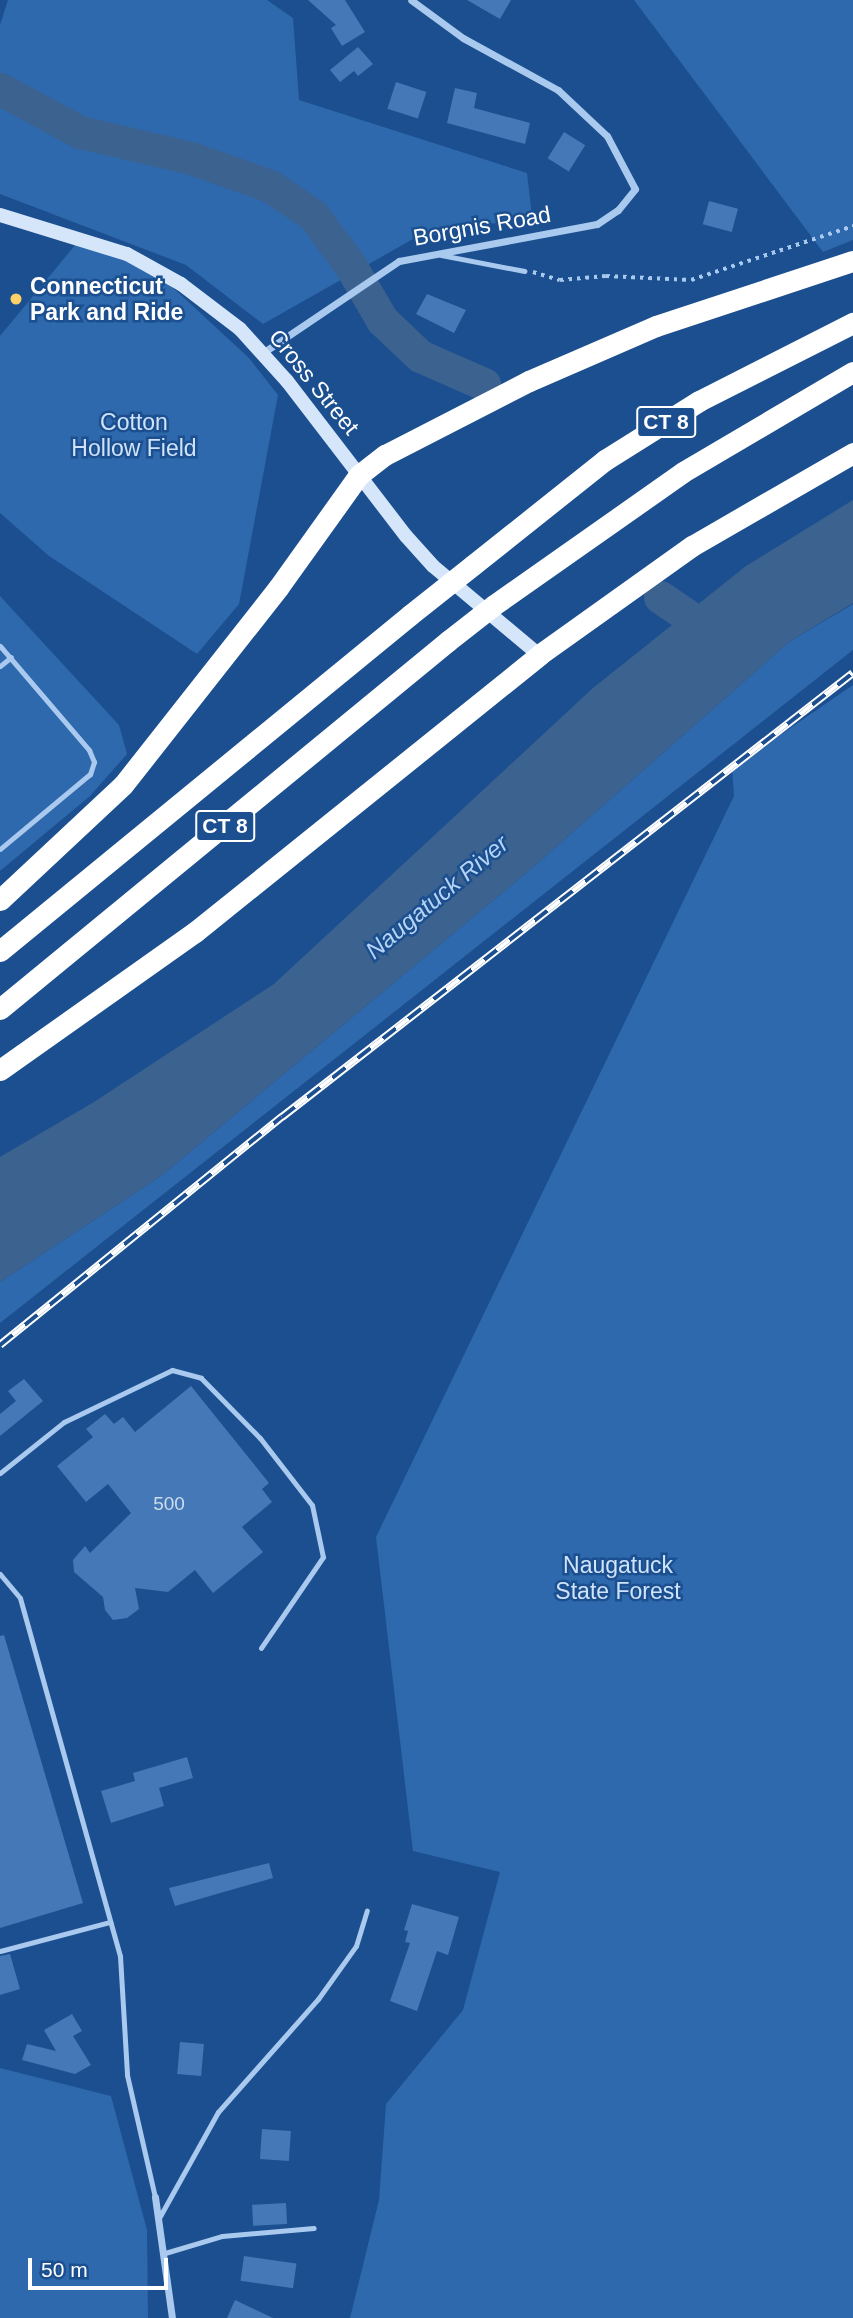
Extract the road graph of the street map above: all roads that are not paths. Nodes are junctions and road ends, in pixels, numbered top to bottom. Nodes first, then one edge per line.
1 (411, 0) edge
2 (0, 215) edge
3 (438, 255) junction
4 (853, 261) edge
5 (524, 271) road end
6 (853, 323) edge
7 (264, 352) junction
8 (853, 372) edge
9 (853, 453) edge
10 (359, 475) junction
11 (0, 646) edge
12 (539, 655) junction
13 (11, 657) junction
14 (0, 666) edge
15 (0, 849) edge
16 (0, 900) edge
17 (0, 951) edge
18 (0, 1009) edge
19 (0, 1070) edge
20 (0, 1473) edge
21 (0, 1574) edge
22 (261, 1648) dead end
23 (368, 1911) dead end
24 (110, 1922) junction
25 (0, 1951) edge
26 (155, 2197) joint
27 (159, 2218) junction
28 (314, 2228) dead end
29 (165, 2253) junction
30 (172, 2318) edge

1 - 3 street, Borgnis Road
2 - 7 street, Cross Street
3 - 5 lane
3 - 7 street, Borgnis Road
4 - 10 highway
6 - 17 highway, CT 8, bridge
7 - 10 street, Cross Street
8 - 18 highway, CT 8, bridge
9 - 12 highway
10 - 12 street, Cross Street
10 - 16 highway
11 - 13 lane
12 - 19 highway
13 - 14 lane
13 - 15 lane
20 - 22 lane
21 - 24 lane
23 - 27 lane
24 - 25 lane
24 - 26 lane
26 - 27 street
27 - 29 street
28 - 29 lane
29 - 30 street

